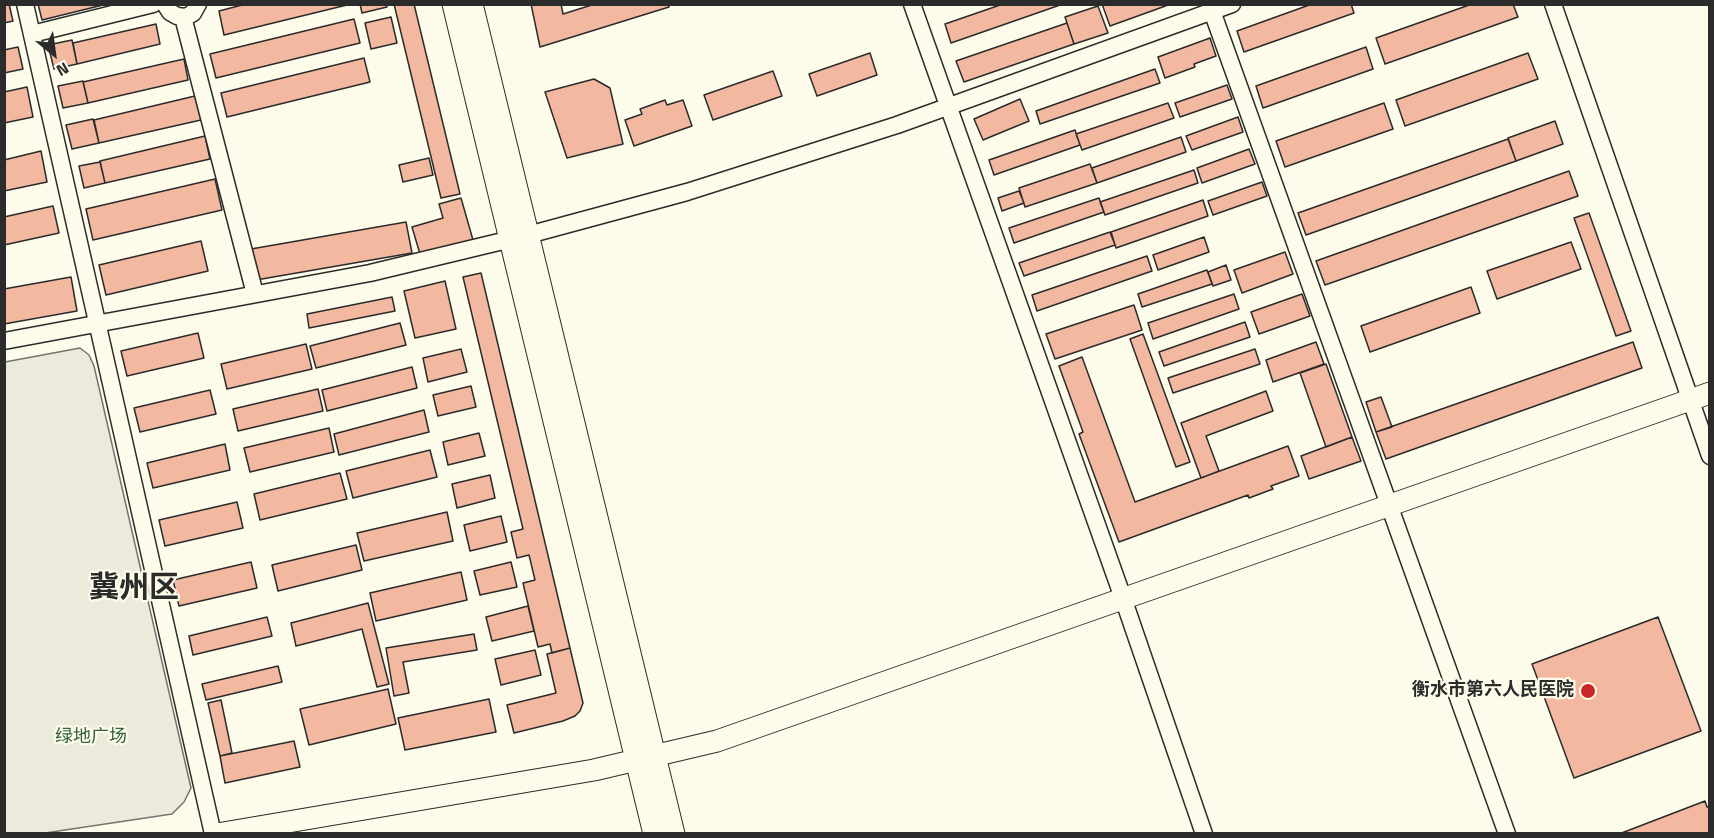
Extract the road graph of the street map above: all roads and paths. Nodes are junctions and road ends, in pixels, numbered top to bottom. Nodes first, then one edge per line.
1 (25, 4) edge
2 (153, 4) edge
3 (165, 4) edge
4 (198, 4) edge
5 (453, 4) edge
6 (472, 4) edge
7 (912, 4) edge
8 (1232, 4) edge
9 (1553, 4) edge
10 (1212, 11) junction
11 (183, 17) junction
12 (32, 34) junction
13 (947, 106) junction
14 (518, 237) junction
15 (255, 294) junction
16 (97, 325) junction
17 (4, 341) edge
18 (1700, 396) edge
19 (1710, 456) edge
20 (1388, 505) junction
21 (1123, 598) junction
22 (646, 759) junction
23 (215, 834) edge
24 (654, 834) edge
25 (674, 834) edge
26 (1204, 834) edge
27 (1507, 834) edge

1 - 12 street
2 - 12 street
3 - 11 street
4 - 11 street
5 - 14 main road
6 - 14 main road
7 - 13 street
8 - 10 street
9 - 18 street
10 - 13 street
10 - 20 street
11 - 15 street
12 - 16 street
13 - 14 street
13 - 21 street
14 - 15 street
14 - 22 main road
15 - 16 street
16 - 17 street
16 - 23 street
18 - 19 street
18 - 20 main road
20 - 21 main road
20 - 27 street
21 - 22 main road
21 - 26 street
22 - 23 main road
22 - 24 main road
22 - 25 main road

